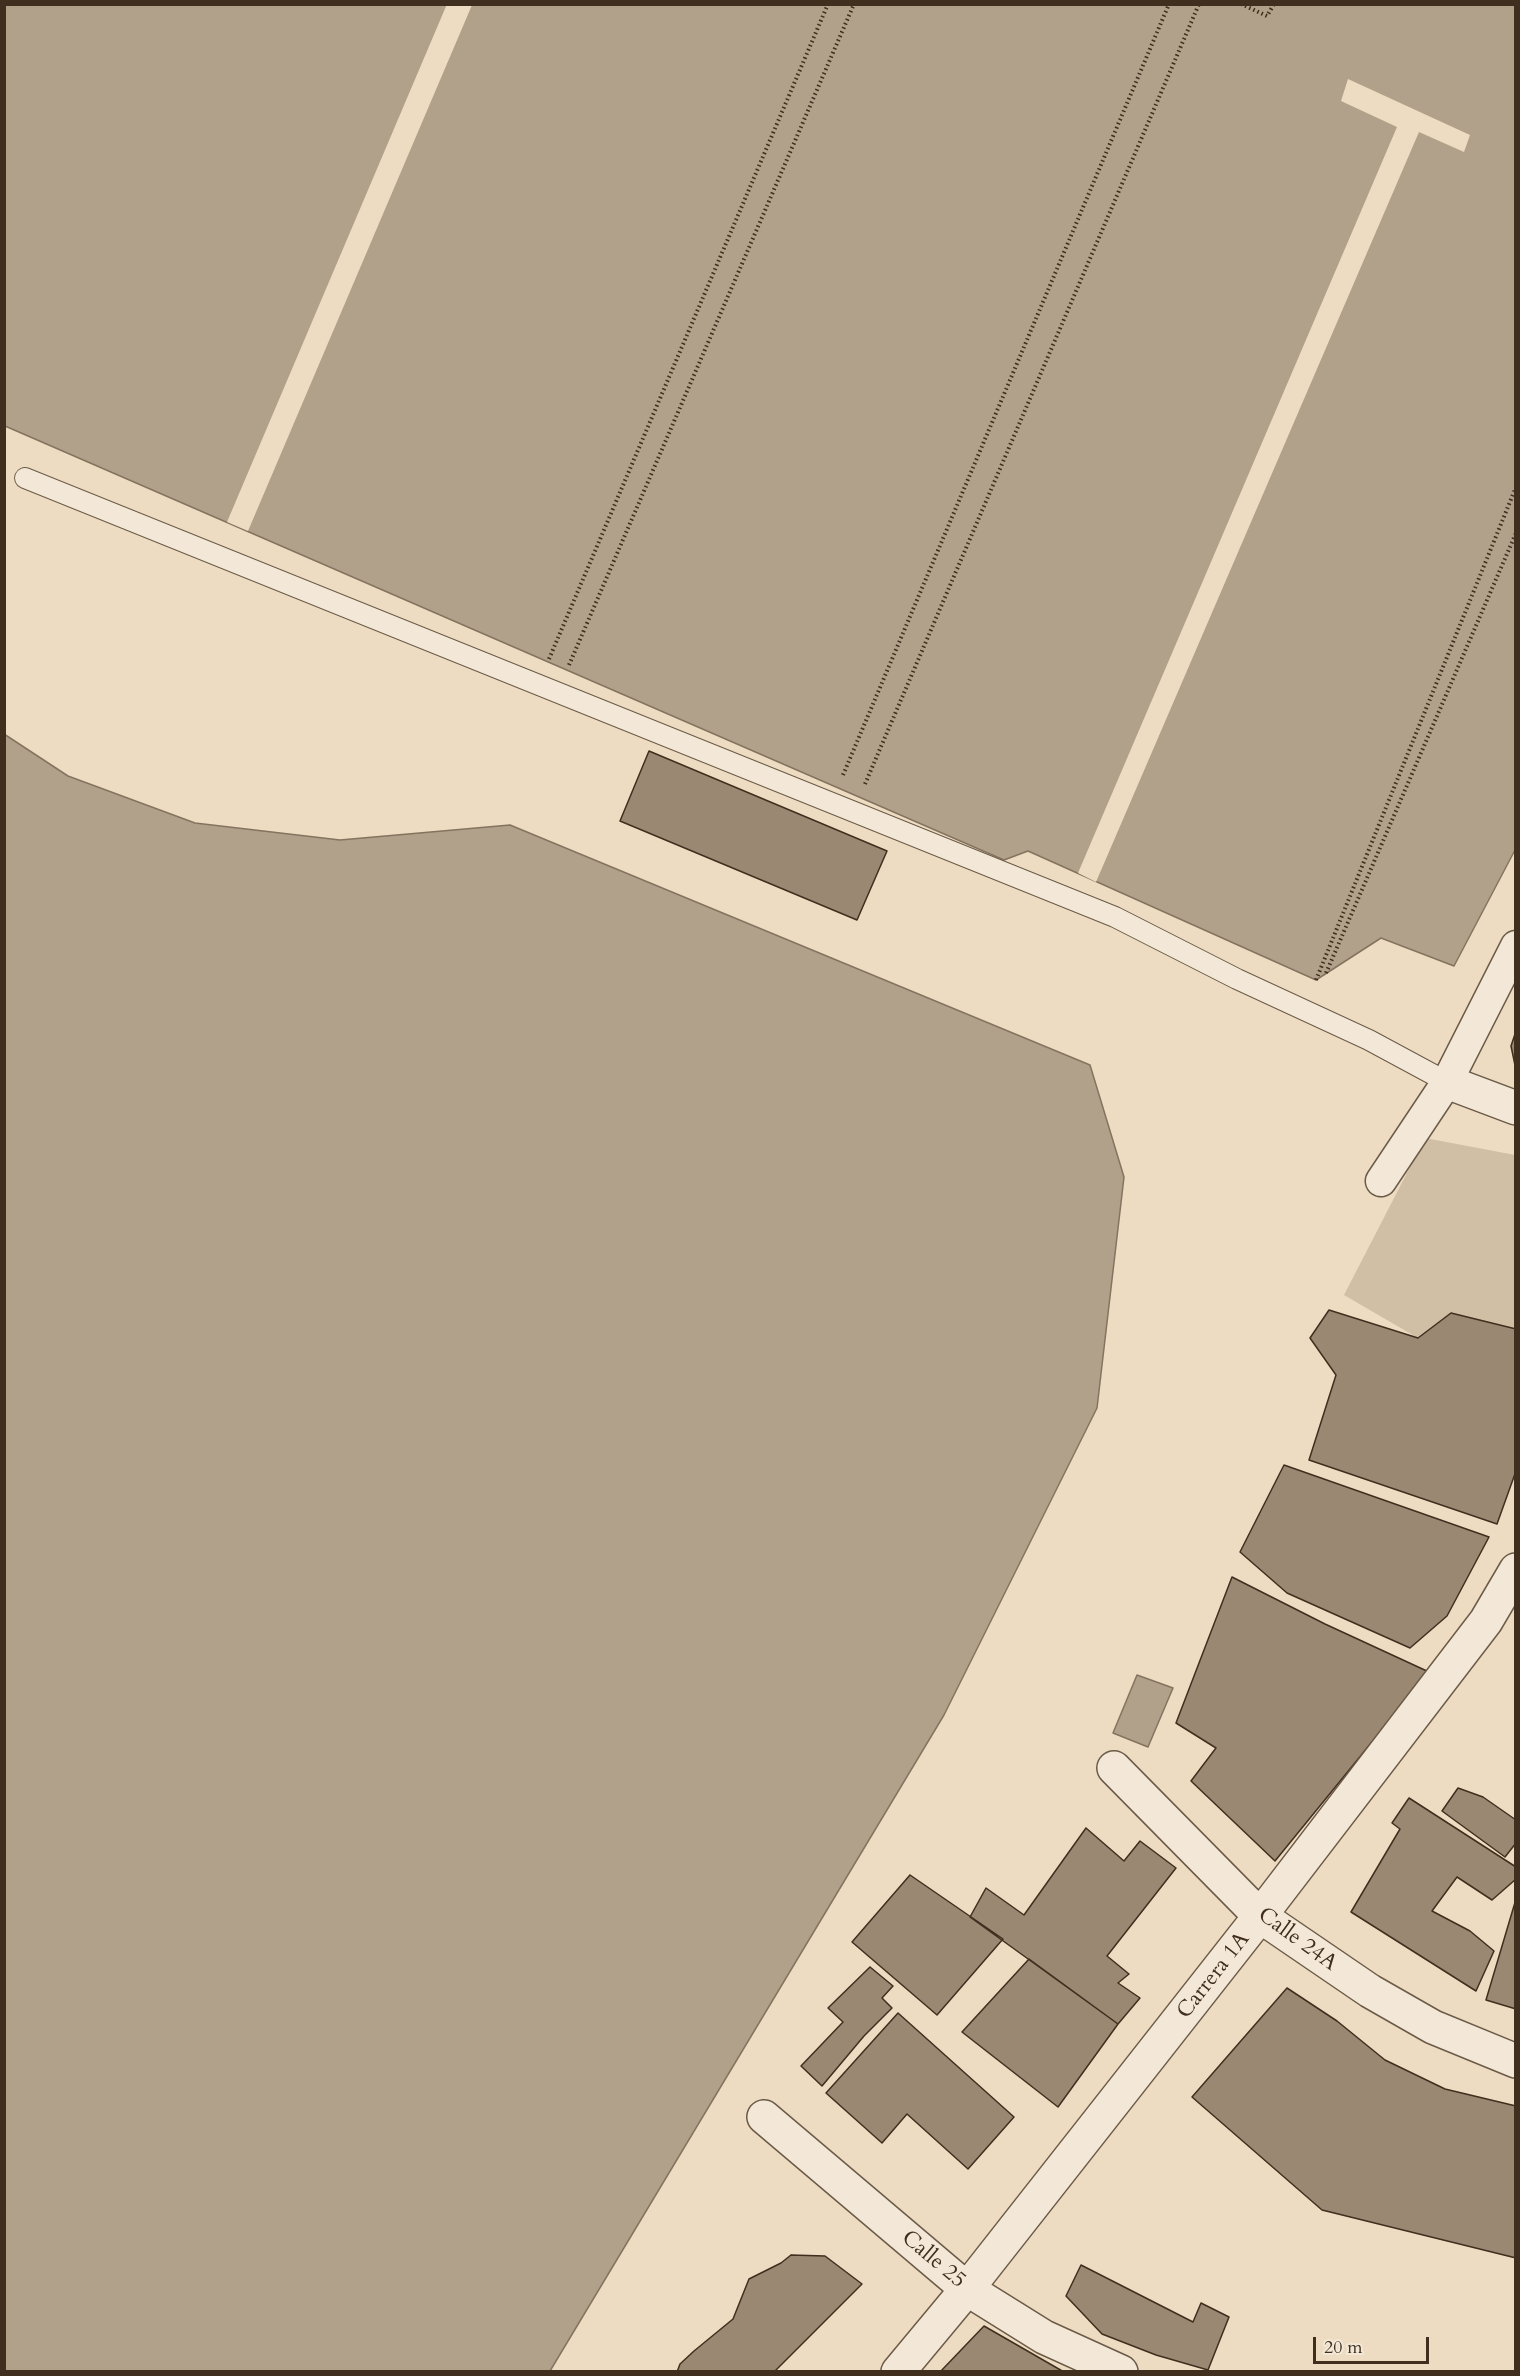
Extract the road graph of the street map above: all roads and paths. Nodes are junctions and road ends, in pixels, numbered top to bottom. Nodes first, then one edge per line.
1 (828, 4) edge
2 (854, 4) edge
3 (1169, 4) edge
4 (1199, 4) edge
5 (1241, 4) edge
6 (1274, 4) edge
7 (26, 478) dead end
8 (1515, 487) edge
9 (1515, 533) edge
10 (548, 662) dead end
11 (567, 671) dead end
12 (843, 775) dead end
13 (864, 784) dead end
14 (1515, 946) edge
15 (1326, 973) dead end
16 (1316, 980) dead end
17 (1447, 1082) junction
18 (1515, 1108) edge
19 (1382, 1181) dead end
20 (1515, 1570) edge
21 (1114, 1768) dead end
22 (1260, 1916) junction
23 (1515, 2061) edge
24 (765, 2117) dead end
25 (967, 2289) junction
26 (898, 2372) edge
27 (1121, 2372) edge

1 - 10 path
2 - 11 path
3 - 12 path
4 - 13 path
5 - 6 path
7 - 17 lane
8 - 16 path
9 - 15 path
14 - 17 street
17 - 18 street
17 - 19 street
20 - 22 street, Carrera 1A
21 - 22 street, Calle 24A
22 - 23 street, Calle 24A
22 - 25 street, Carrera 1A
24 - 25 street, Calle 25
25 - 26 street, Carrera 1A
25 - 27 street, Calle 25

